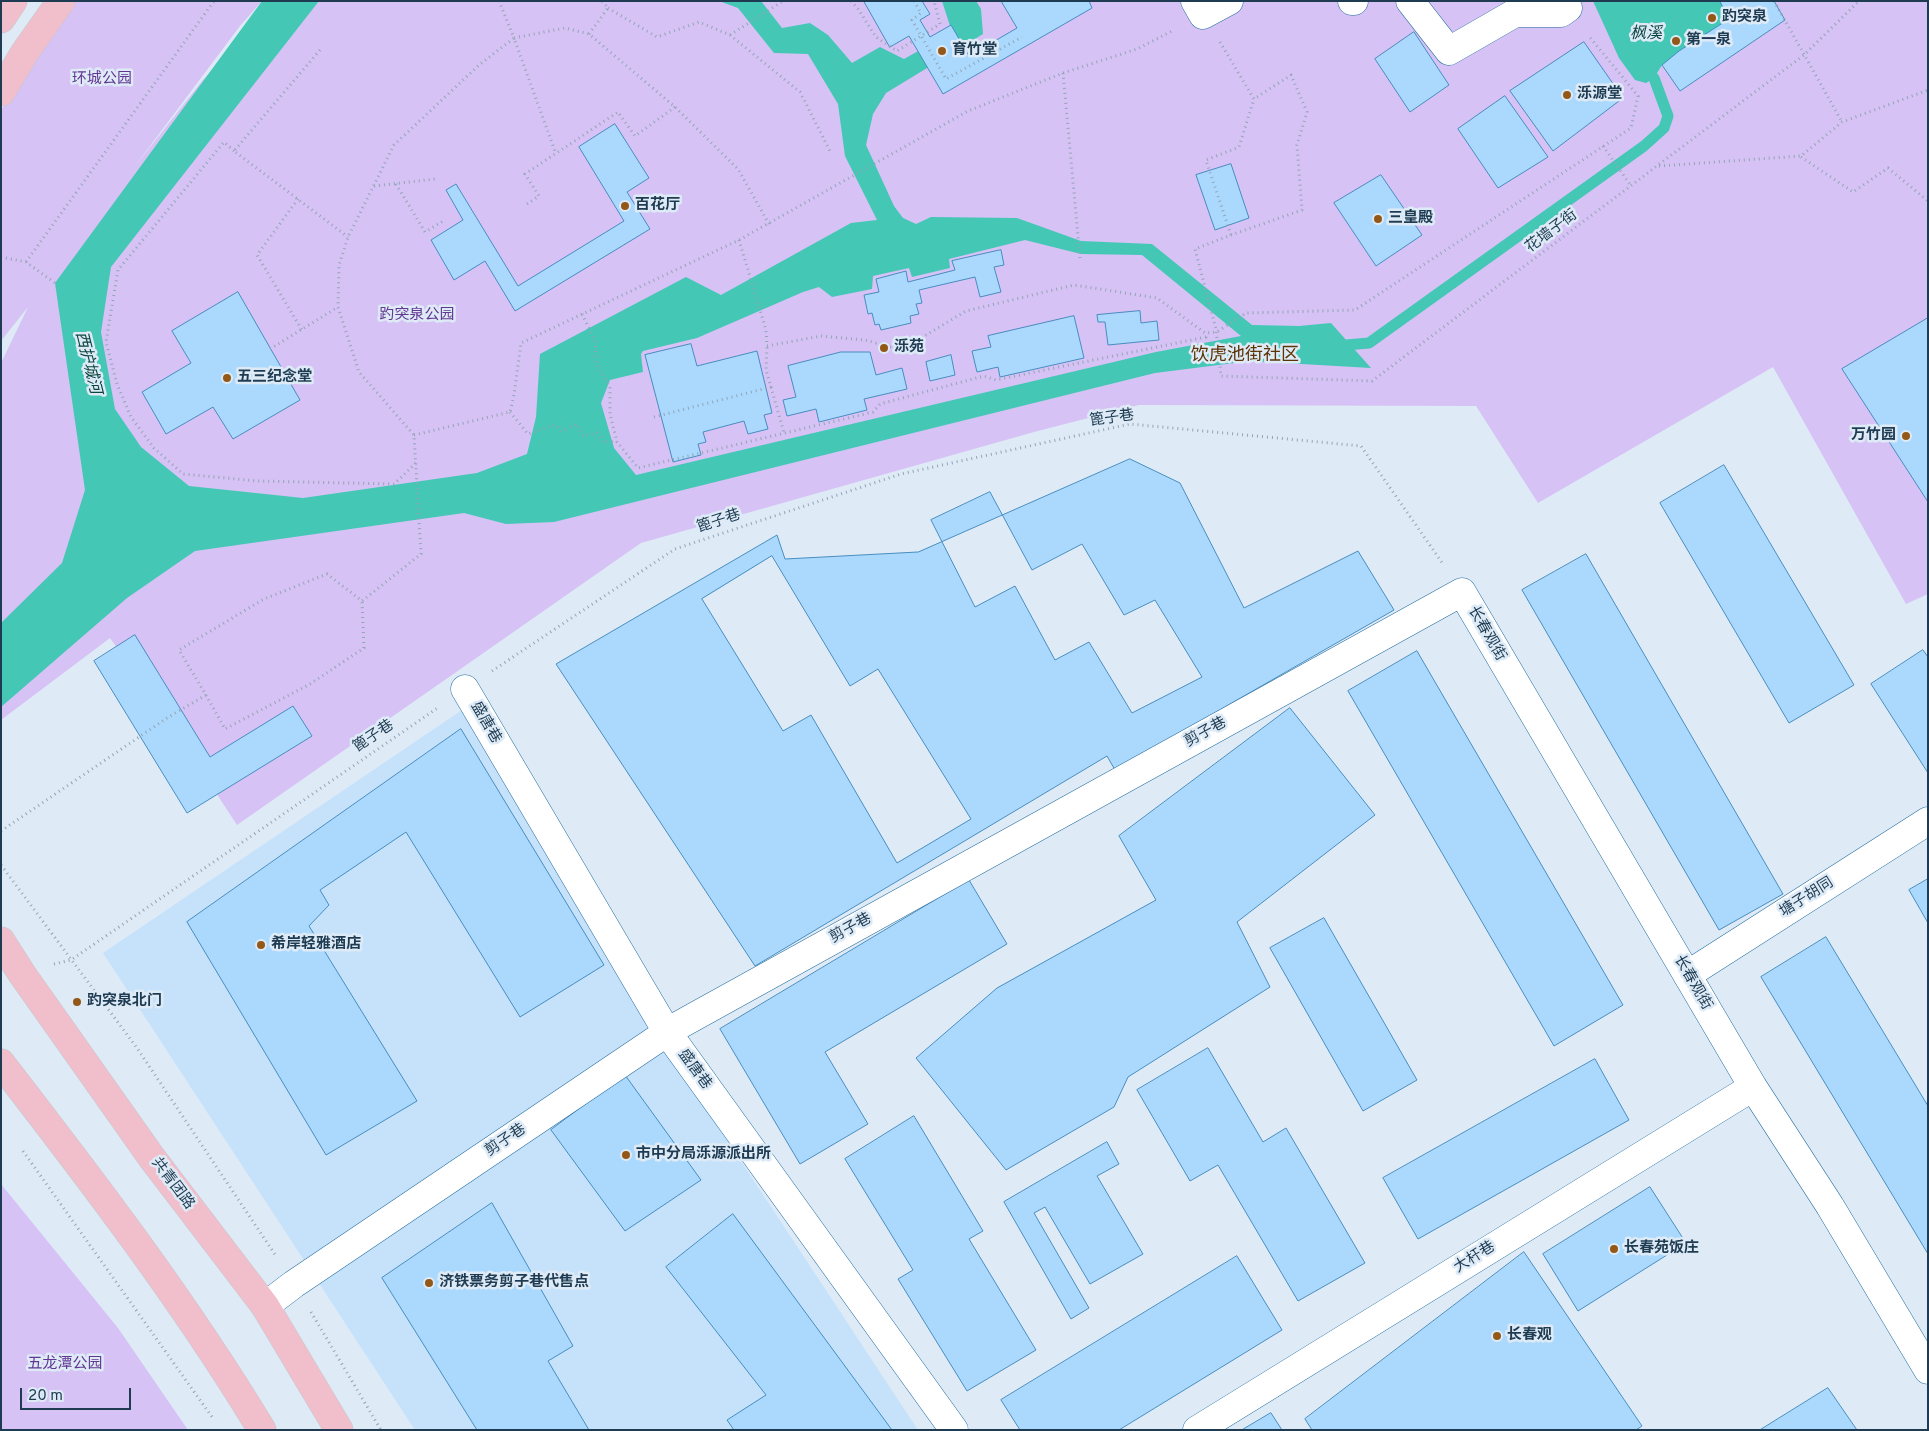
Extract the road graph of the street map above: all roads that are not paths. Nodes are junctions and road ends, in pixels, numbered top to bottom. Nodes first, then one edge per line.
1 (13, 1) edge
2 (61, 1) edge
3 (1229, 1) edge
4 (1410, 1) edge
5 (1565, 10) road end
6 (1205, 17) edge
7 (1, 19) edge
8 (1, 92) edge
9 (1462, 592) joint
10 (465, 689) road end
11 (1928, 821) edge
12 (1, 941) edge
13 (1687, 975) junction
14 (667, 1032) junction
15 (1, 1063) edge
16 (1752, 1087) junction
17 (265, 1306) junction
18 (1928, 1370) edge
19 (262, 1430) edge
20 (339, 1430) edge
21 (954, 1430) edge
22 (1197, 1430) edge

1 - 7 main road
2 - 8 main road
3 - 6 street
4 - 5 street
9 - 13 street, 长春观街
9 - 14 street, 剪子巷
10 - 14 street, 盛唐巷
11 - 13 street, 塘子胡同
12 - 17 main road, 共青团路
13 - 16 street, 长春观街
14 - 17 street, 剪子巷
14 - 21 street, 盛唐巷
15 - 19 main road
16 - 18 street, 长春观街
16 - 22 street, 大杆巷
17 - 20 main road, 共青团路

